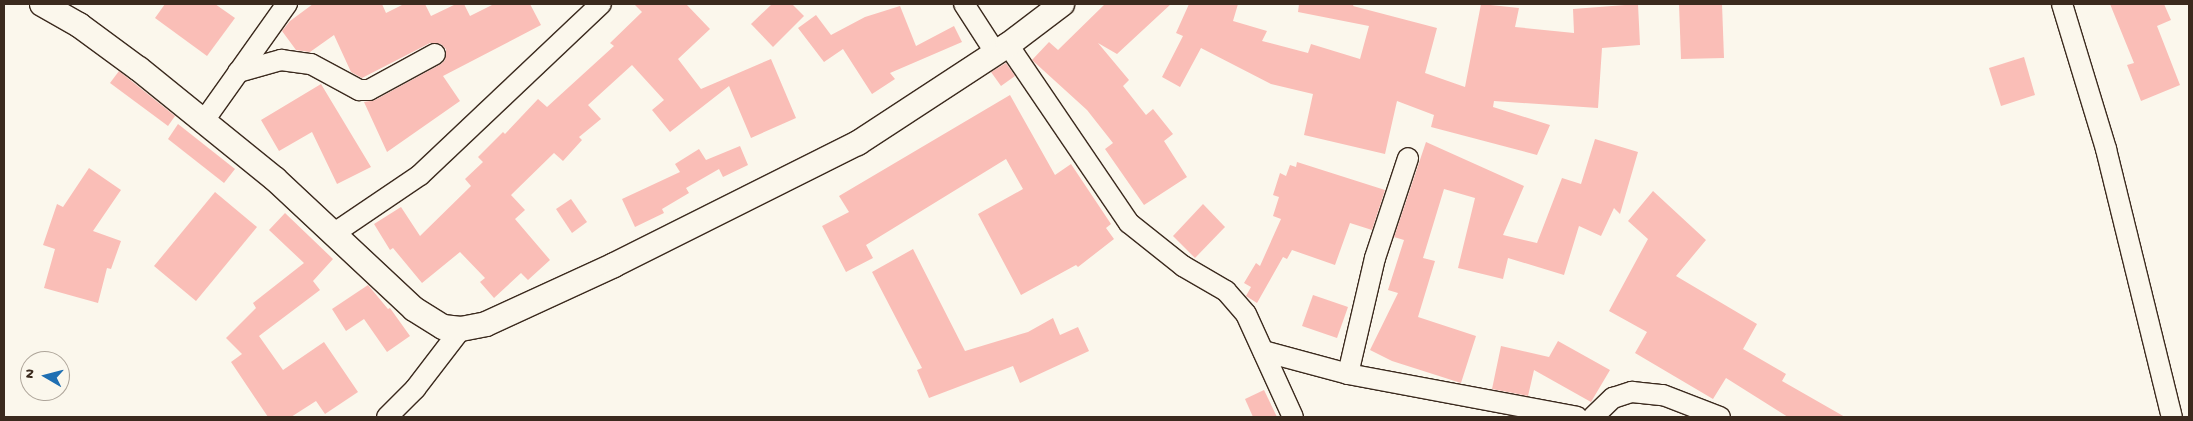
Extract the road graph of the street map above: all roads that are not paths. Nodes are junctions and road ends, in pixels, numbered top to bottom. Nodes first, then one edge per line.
1 (42, 4) edge
2 (287, 4) edge
3 (600, 4) edge
4 (964, 4) edge
5 (1062, 4) edge
6 (2062, 4) edge
7 (1002, 48) junction
8 (435, 54) dead end
9 (238, 72) junction
10 (203, 122) junction
11 (1408, 158) dead end
12 (333, 234) junction
13 (461, 329) junction
14 (1263, 351) junction
15 (1348, 374) junction
16 (387, 417) edge
17 (1293, 417) edge
18 (1577, 417) edge
19 (1593, 417) edge
20 (1720, 417) edge
21 (2172, 417) edge

1 - 10 street
2 - 9 street
3 - 12 street
4 - 7 street
5 - 7 street
6 - 21 street
7 - 13 street
7 - 14 street
8 - 9 street
9 - 10 street
10 - 12 street
11 - 15 street
12 - 13 street
13 - 16 street
14 - 15 street
14 - 17 street
15 - 18 street
19 - 20 street

